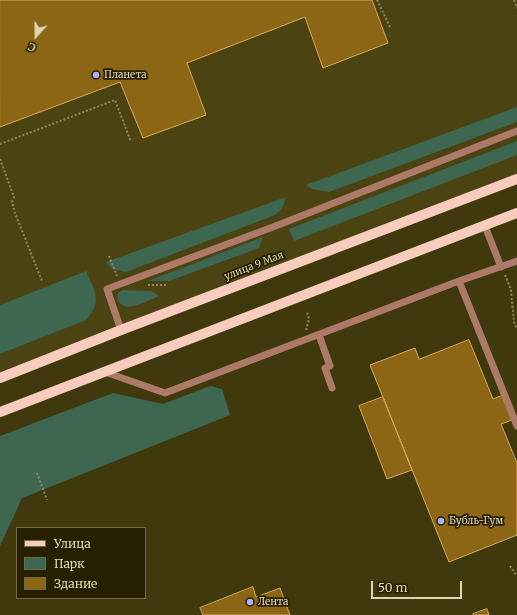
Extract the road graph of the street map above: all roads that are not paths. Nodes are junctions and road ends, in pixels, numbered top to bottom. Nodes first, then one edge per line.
1 (517, 131) edge
2 (517, 179) edge
3 (517, 214) edge
4 (485, 226) junction
5 (517, 261) edge
6 (501, 267) junction
7 (459, 281) junction
8 (121, 330) junction
9 (319, 335) junction
10 (105, 372) junction
11 (0, 378) edge
12 (332, 388) dead end
13 (0, 412) edge
14 (517, 426) edge

1 - 8 lane
2 - 8 main road, улица 9 Мая
3 - 4 main road
4 - 6 lane
4 - 10 main road
5 - 6 lane
6 - 7 lane
7 - 9 lane
7 - 14 lane
8 - 11 main road, улица 9 Мая
9 - 10 lane
9 - 12 lane
10 - 13 main road

